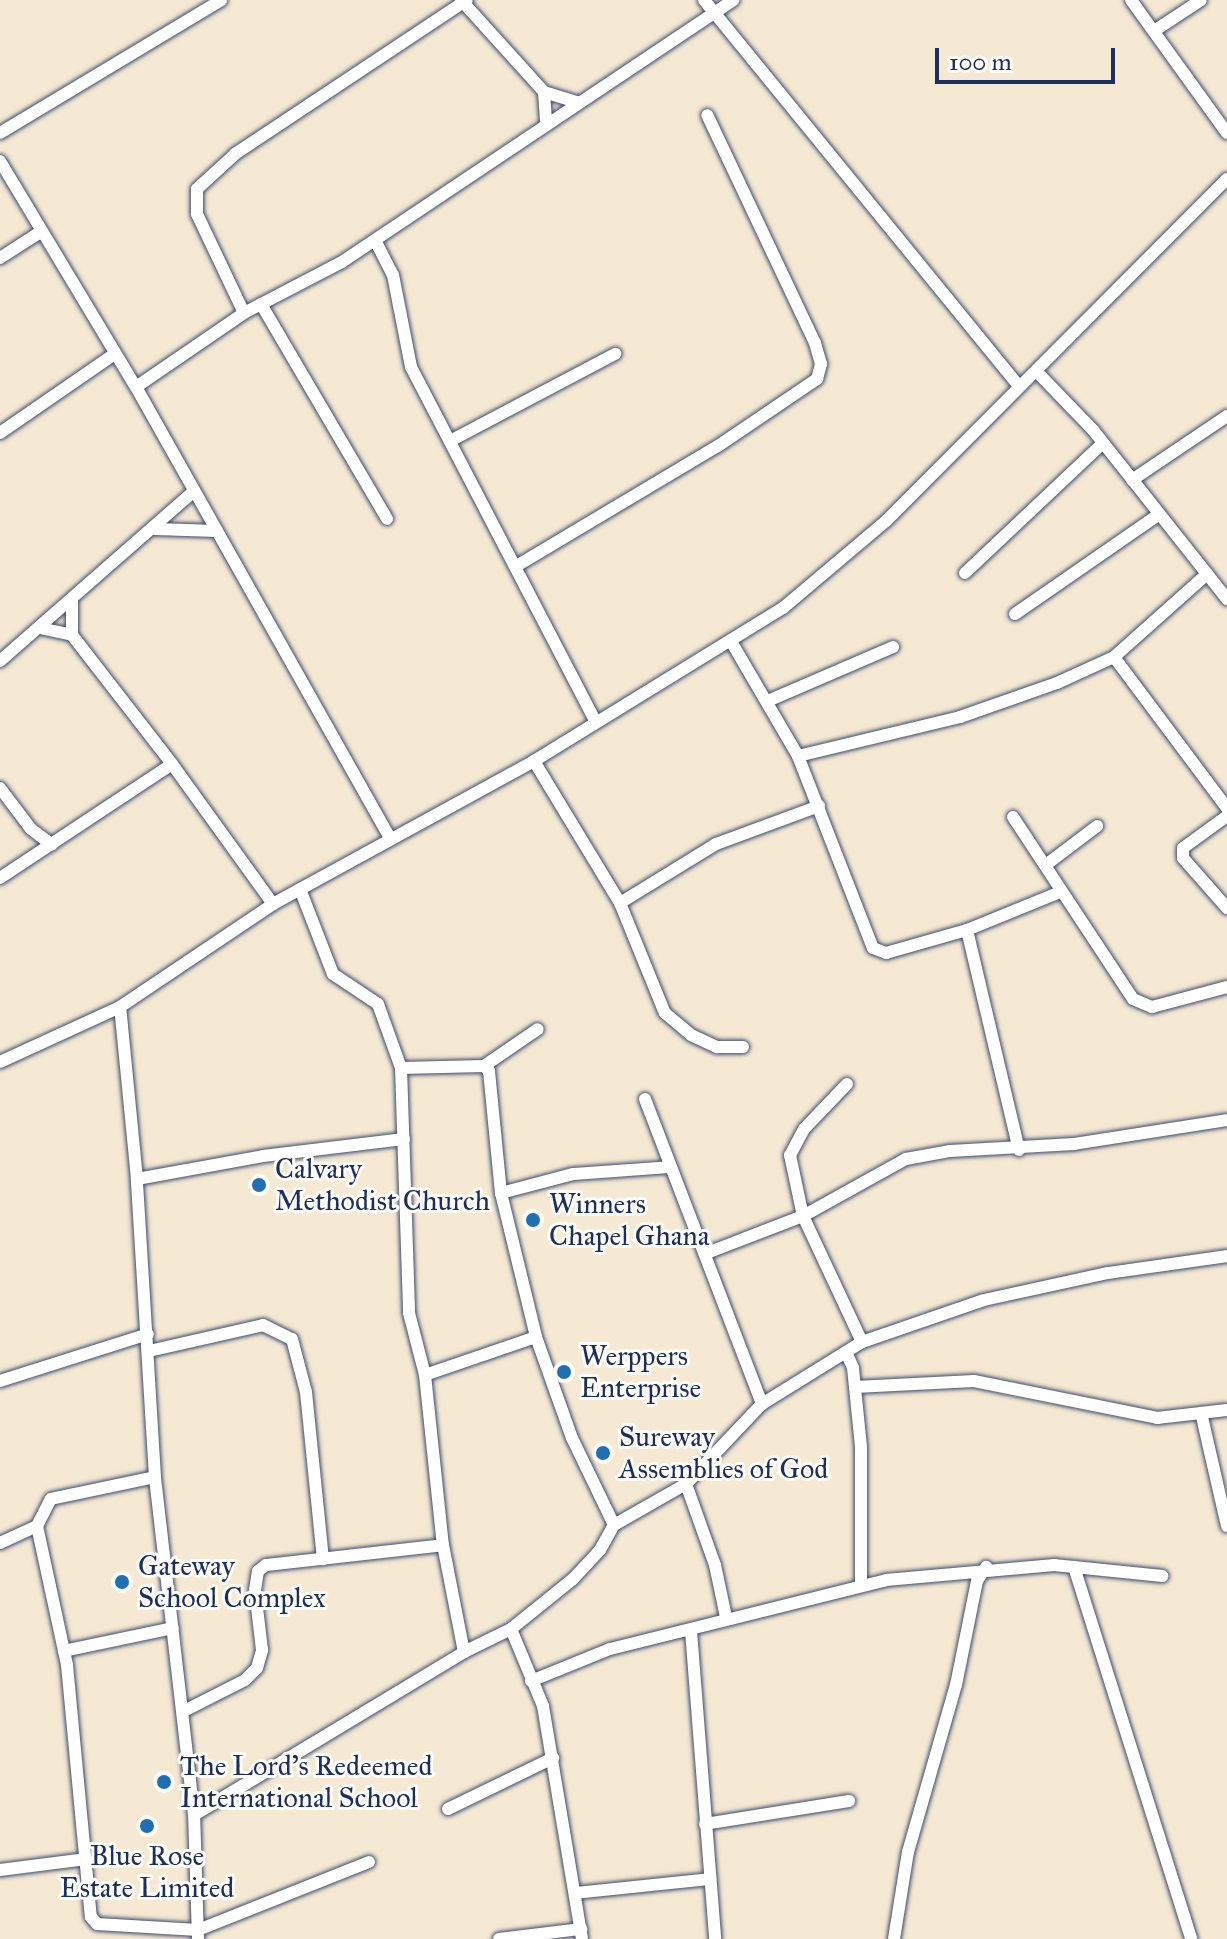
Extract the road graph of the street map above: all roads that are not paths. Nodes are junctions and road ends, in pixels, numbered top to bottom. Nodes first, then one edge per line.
1 (221, 0) edge
2 (704, 0) edge
3 (733, 0) edge
4 (1131, 0) edge
5 (1201, 0) edge
6 (463, 1) edge
7 (716, 15) junction
8 (1154, 31) junction
9 (544, 92) junction
10 (577, 102) junction
11 (707, 115) dead end
12 (546, 123) junction
13 (0, 133) edge
14 (1227, 133) edge
15 (0, 161) edge
16 (1227, 179) edge
17 (39, 233) junction
18 (375, 240) junction
19 (0, 258) edge
20 (261, 304) junction
21 (244, 313) junction
22 (615, 354) dead end
23 (113, 355) junction
24 (1037, 372) junction
25 (1018, 385) junction
26 (136, 387) junction
27 (1227, 416) edge
28 (0, 433) edge
29 (450, 441) junction
30 (1101, 445) junction
31 (1132, 480) junction
32 (194, 491) junction
33 (1158, 515) junction
34 (387, 519) dead end
35 (155, 529) junction
36 (217, 531) junction
37 (518, 565) junction
38 (965, 573) dead end
39 (1207, 574) junction
40 (72, 599) junction
41 (1227, 599) edge
42 (1015, 614) dead end
43 (40, 628) junction
44 (72, 635) junction
45 (732, 643) junction
46 (893, 647) dead end
47 (1114, 657) junction
48 (0, 661) edge
49 (770, 700) junction
50 (596, 722) junction
51 (798, 756) junction
52 (534, 761) junction
53 (172, 764) junction
54 (0, 788) edge
55 (819, 806) junction
56 (1227, 808) edge
57 (1227, 816) edge
58 (1013, 817) dead end
59 (1097, 826) dead end
60 (31, 829) junction
61 (390, 838) junction
62 (52, 845) junction
63 (33, 857) junction
64 (1047, 864) junction
65 (0, 878) edge
66 (300, 889) junction
67 (1060, 892) junction
68 (620, 903) junction
69 (273, 904) junction
70 (1227, 908) edge
71 (967, 930) junction
72 (1227, 987) edge
73 (120, 1007) junction
74 (538, 1029) dead end
75 (743, 1047) dead end
76 (0, 1062) edge
77 (484, 1066) junction
78 (401, 1068) junction
79 (847, 1084) dead end
80 (645, 1099) dead end
81 (1227, 1120) edge
82 (404, 1139) junction
83 (1019, 1150) junction
84 (670, 1167) junction
85 (137, 1179) junction
86 (501, 1193) junction
87 (803, 1216) junction
88 (707, 1253) junction
89 (1227, 1256) edge
90 (148, 1334) junction
91 (536, 1337) junction
92 (862, 1342) junction
93 (149, 1351) junction
94 (846, 1352) junction
95 (425, 1375) junction
96 (0, 1381) edge
97 (855, 1387) junction
98 (762, 1404) junction
99 (1227, 1410) edge
100 (1202, 1417) junction
101 (155, 1477) junction
102 (686, 1484) junction
103 (614, 1525) junction
104 (37, 1526) junction
105 (1227, 1526) edge
106 (0, 1543) edge
107 (443, 1545) junction
108 (323, 1559) junction
109 (986, 1567) junction
110 (1074, 1567) junction
111 (1162, 1576) dead end
112 (861, 1585) junction
113 (726, 1617) junction
114 (173, 1628) junction
115 (511, 1629) junction
116 (691, 1631) junction
117 (64, 1651) junction
118 (464, 1652) junction
119 (531, 1681) junction
120 (184, 1711) junction
121 (553, 1758) junction
122 (849, 1801) dead end
123 (448, 1809) dead end
124 (194, 1815) junction
125 (705, 1824) junction
126 (86, 1859) junction
127 (369, 1862) dead end
128 (0, 1870) edge
129 (710, 1879) junction
130 (575, 1893) junction
131 (582, 1934) edge
132 (198, 1935) edge
133 (499, 1939) edge
134 (715, 1939) edge
135 (894, 1939) edge
136 (1191, 1939) edge

1 - 13 street
2 - 7 street
3 - 7 street
4 - 8 street
5 - 8 street
6 - 9 street
6 - 21 street
7 - 10 street
7 - 25 street
8 - 14 street
9 - 10 street
9 - 12 street
10 - 12 street
11 - 37 street
12 - 18 street
15 - 17 street
16 - 24 street
17 - 19 street
17 - 23 street
18 - 20 street
18 - 29 street
20 - 21 street
20 - 34 street
21 - 26 street
22 - 29 street
23 - 26 street
23 - 28 street
24 - 25 street
24 - 30 street
25 - 45 street
26 - 32 street
27 - 31 street
29 - 37 street
30 - 31 street
30 - 38 street
31 - 33 street
32 - 35 street
32 - 36 street
33 - 39 street
33 - 42 street
35 - 36 street
35 - 40 street
36 - 61 street
37 - 50 street
39 - 41 street
39 - 47 street
40 - 43 street
40 - 44 street
43 - 44 street
43 - 48 street
44 - 53 street
45 - 49 street
45 - 50 street
46 - 49 street
47 - 51 street
47 - 56 street
49 - 51 street
50 - 52 street
51 - 55 street
52 - 61 street
52 - 68 street
53 - 62 street
53 - 69 street
54 - 60 street
55 - 68 street
55 - 71 street
57 - 70 street
58 - 64 street
59 - 64 street
60 - 62 street
60 - 63 street
61 - 66 street
62 - 63 street
63 - 65 street
64 - 67 street
66 - 69 street
66 - 78 street
67 - 71 street
67 - 72 street
68 - 75 street
69 - 73 street
71 - 83 street
73 - 76 street
73 - 85 street
74 - 77 street
77 - 78 street
77 - 86 street
78 - 82 street
79 - 87 street
80 - 84 street
81 - 83 street
82 - 85 street
82 - 95 street
83 - 87 street
84 - 86 street
84 - 88 street
85 - 90 street
86 - 91 street
87 - 88 street
87 - 92 street
88 - 98 street
89 - 92 street
90 - 93 street
90 - 96 street
91 - 95 street
91 - 103 street
92 - 94 street
93 - 101 street
93 - 108 street
94 - 97 street
94 - 98 street
95 - 107 street
97 - 100 street
97 - 112 street
98 - 102 street
99 - 100 street
100 - 105 street
101 - 104 street
101 - 114 street
102 - 103 street
102 - 113 street
103 - 115 street
104 - 106 street
104 - 117 street
107 - 108 street
107 - 118 street
108 - 120 street
109 - 110 street
109 - 112 street
109 - 135 street
110 - 111 street
110 - 136 street
112 - 113 street
113 - 116 street
114 - 117 street
114 - 120 street
115 - 118 street
115 - 119 street
116 - 119 street
116 - 125 street
117 - 126 street
118 - 124 street
119 - 121 street
120 - 124 street
121 - 123 street
121 - 130 street
122 - 125 street
124 - 132 street
125 - 129 street
126 - 128 street
126 - 132 street
127 - 132 street
129 - 130 street
129 - 134 street
130 - 131 street
131 - 133 street

